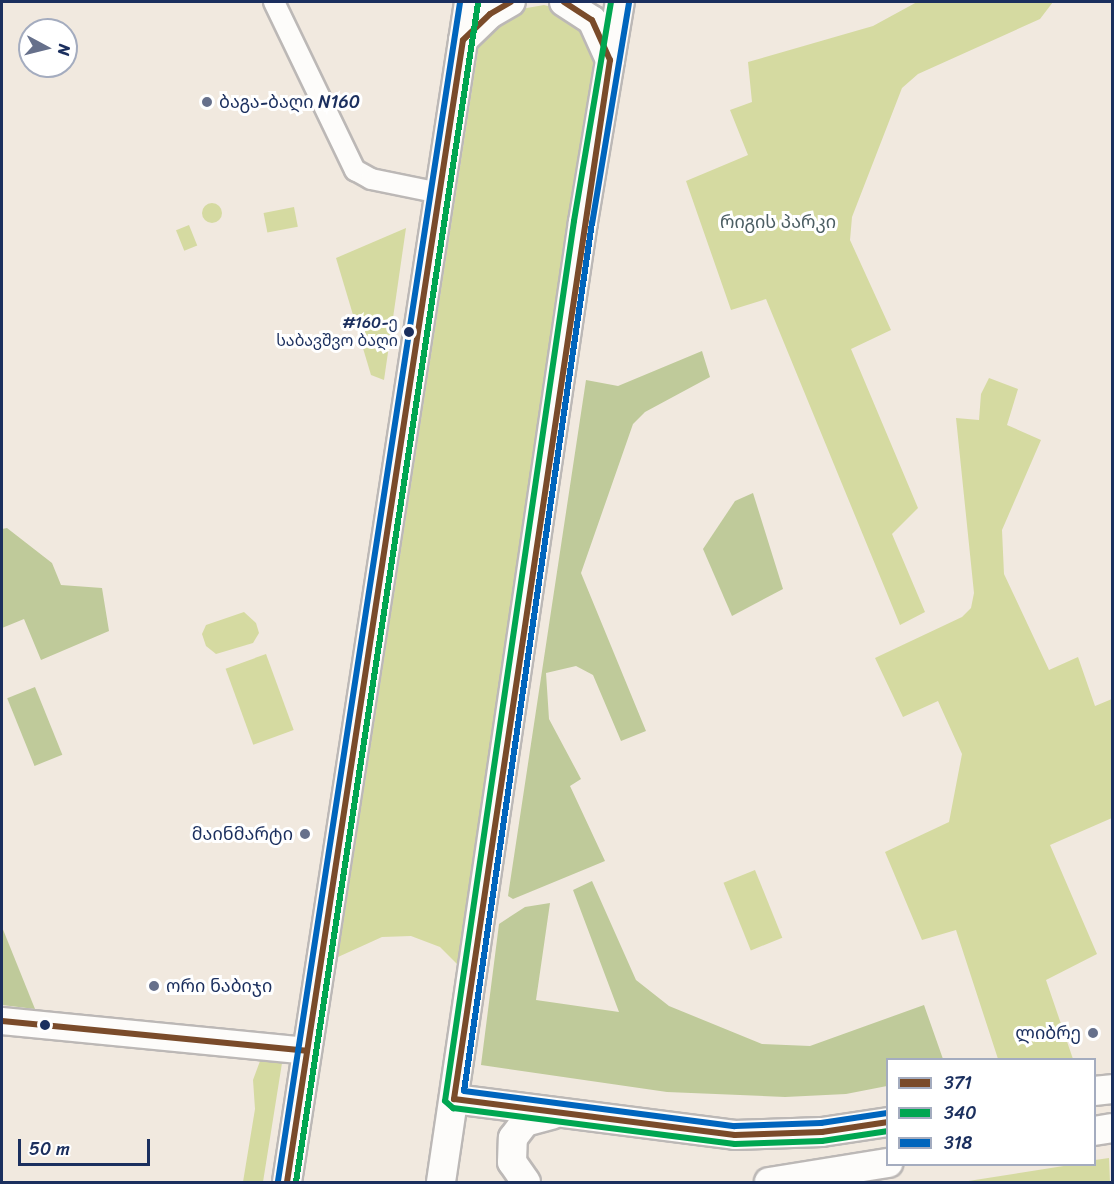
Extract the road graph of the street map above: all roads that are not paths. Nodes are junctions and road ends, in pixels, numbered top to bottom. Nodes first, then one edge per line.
1 (274, 2) edge
2 (469, 2) edge
3 (511, 2) edge
4 (564, 2) edge
5 (620, 2) edge
6 (464, 40) junction
7 (610, 60) junction
8 (440, 193) junction
9 (2, 1021) edge
10 (307, 1051) junction
11 (1113, 1089) edge
12 (1096, 1091) edge
13 (454, 1099) junction
14 (558, 1115) junction
15 (886, 1122) edge
16 (886, 1124) edge
17 (1113, 1128) edge
18 (835, 1130) junction
19 (1096, 1131) edge
20 (886, 1161) edge
21 (886, 1162) edge
22 (846, 1170) junction
23 (287, 1182) edge
24 (441, 1182) edge
25 (526, 1182) edge
26 (769, 1182) edge

1 - 8 street
2 - 6 main road
3 - 6 main road
4 - 7 main road
5 - 7 main road
6 - 8 main road
7 - 13 main road
8 - 10 main road
9 - 10 street
10 - 23 main road
11 - 12 main road
13 - 14 main road
13 - 24 main road
14 - 18 main road
14 - 25 main road
15 - 18 main road
16 - 20 main road
17 - 19 main road
18 - 22 main road
21 - 22 main road
22 - 26 main road

